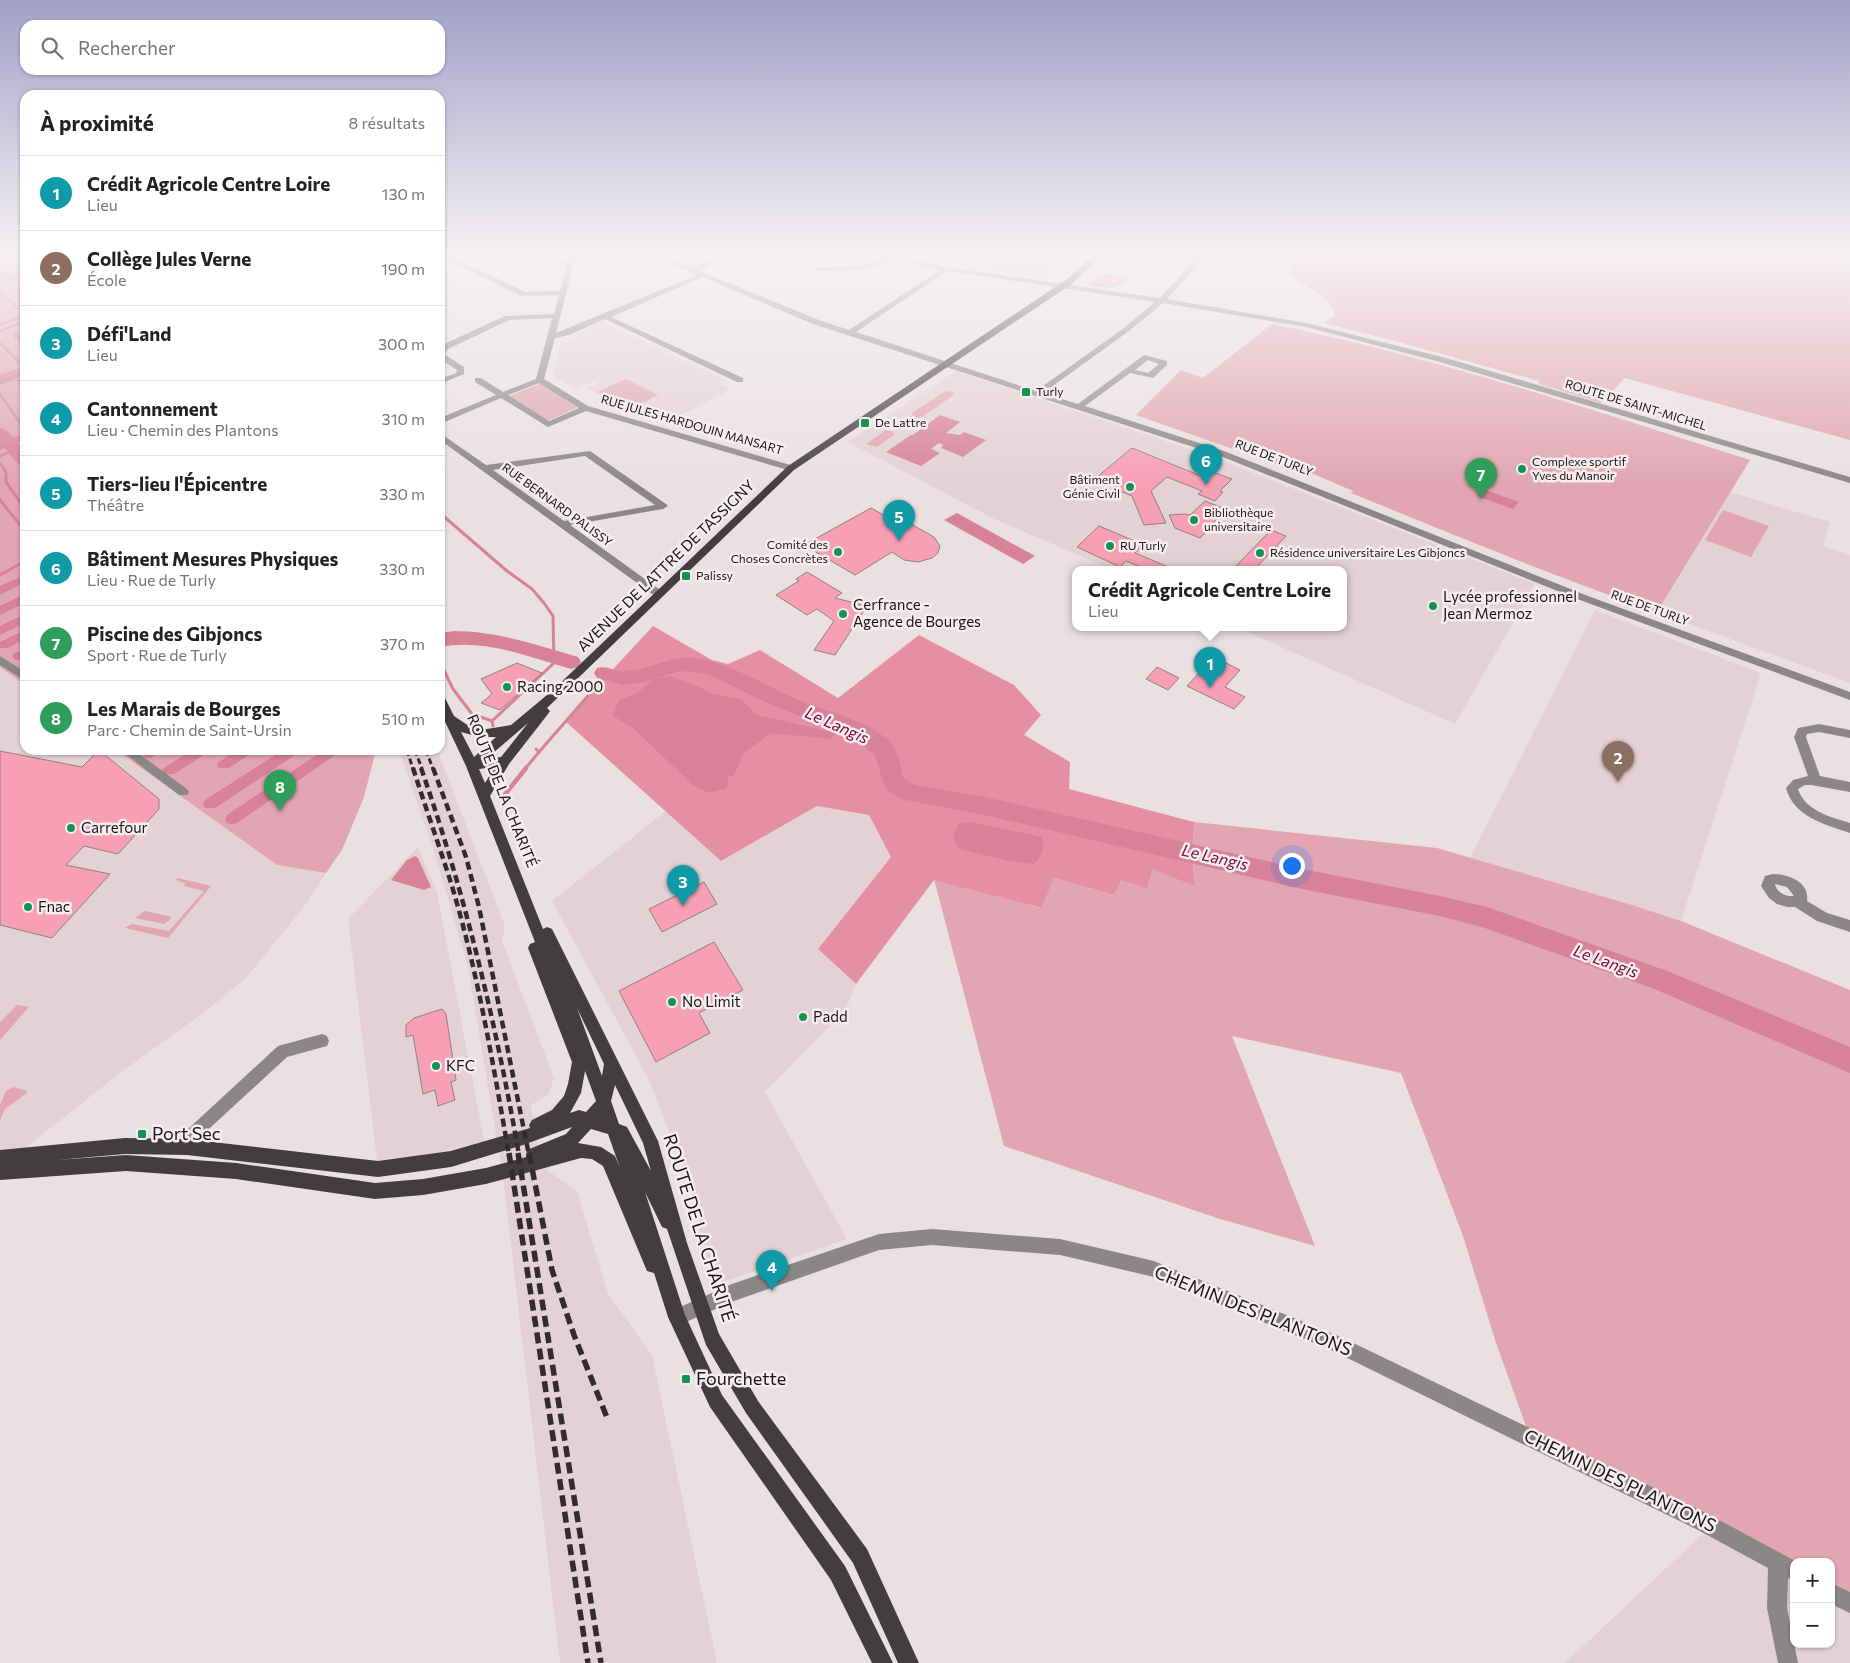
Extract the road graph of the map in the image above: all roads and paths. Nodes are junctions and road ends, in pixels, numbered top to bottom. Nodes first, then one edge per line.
1 (478, 332) edge
2 (553, 332) edge
3 (569, 332) edge
4 (637, 332) edge
5 (846, 332) edge
6 (994, 332) edge
7 (1120, 332) edge
8 (1332, 332) edge
9 (850, 333) joint
10 (552, 336) junction
11 (445, 347) edge
12 (445, 358) edge
13 (946, 363) junction
14 (1130, 371) dead end
15 (445, 380) edge
16 (478, 380) dead end
17 (540, 380) junction
18 (740, 380) dead end
19 (1038, 393) junction
20 (502, 395) junction
21 (1080, 406) junction
22 (585, 408) junction
23 (445, 419) edge
24 (445, 439) edge
25 (794, 466) junction
26 (486, 468) junction
27 (1850, 480) edge
28 (561, 524) junction
29 (659, 594) junction
30 (0, 660) edge
31 (20, 673) edge
32 (557, 693) junction
33 (1850, 696) edge
34 (445, 708) edge
35 (451, 719) junction
36 (519, 725) junction
37 (1850, 734) edge
38 (133, 755) edge
39 (505, 760) junction
40 (472, 766) junction
41 (1816, 781) junction
42 (1850, 787) edge
43 (183, 792) dead end
44 (483, 796) junction
45 (1850, 828) edge
46 (524, 900) junction
47 (1798, 901) dead end
48 (1850, 926) edge
49 (322, 1041) dead end
50 (612, 1063) junction
51 (603, 1104) junction
52 (589, 1120) junction
53 (612, 1128) junction
54 (187, 1147) junction
55 (0, 1158) edge
56 (451, 1159) junction
57 (0, 1172) edge
58 (422, 1187) junction
59 (680, 1243) junction
60 (699, 1306) junction
61 (677, 1317) junction
62 (1786, 1567) edge
63 (1835, 1595) edge
64 (1850, 1604) edge
65 (884, 1663) edge
66 (909, 1663) edge
67 (1788, 1663) edge

1 - 11 street
2 - 10 street
3 - 10 street
4 - 18 street
5 - 9 street, RUE DE TURLY
6 - 13 main road, AVENUE DE LATTRE DE TASSIGNY
7 - 19 street
8 - 27 street, ROUTE DE SAINT-MICHEL
9 - 13 street, RUE DE TURLY
10 - 17 street
12 - 15 street
13 - 19 street, RUE DE TURLY
13 - 25 main road, AVENUE DE LATTRE DE TASSIGNY
14 - 21 street
16 - 20 street
17 - 20 street
17 - 22 street, RUE JULES HARDOUIN MANSART
19 - 21 street, RUE DE TURLY
20 - 22 street
20 - 23 street
21 - 33 street, RUE DE TURLY
22 - 25 street, RUE JULES HARDOUIN MANSART
24 - 26 street, RUE BERNARD PALISSY
25 - 29 main road, AVENUE DE LATTRE DE TASSIGNY
26 - 28 street, RUE BERNARD PALISSY
26 - 28 street
28 - 29 street, RUE BERNARD PALISSY
29 - 32 main road, AVENUE DE LATTRE DE TASSIGNY
30 - 31 street
32 - 36 main road, AVENUE DE LATTRE DE TASSIGNY
32 - 39 main road, AVENUE DE LATTRE DE TASSIGNY
34 - 35 main road, ROUTE DE LA CHARITÉ
35 - 36 main road, AVENUE DE LATTRE DE TASSIGNY
35 - 40 main road, ROUTE DE LA CHARITÉ
36 - 40 main road, AVENUE DE LATTRE DE TASSIGNY
37 - 41 street
38 - 43 street
39 - 40 main road
39 - 44 main road, AVENUE DE LATTRE DE TASSIGNY
40 - 44 main road, ROUTE DE LA CHARITÉ
41 - 42 street
41 - 45 street
44 - 46 main road, ROUTE DE LA CHARITÉ
46 - 50 main road, ROUTE DE LA CHARITÉ
46 - 51 main road, ROUTE DE LA CHARITÉ
46 - 56 main road
47 - 48 street
49 - 54 street
50 - 51 main road
50 - 59 main road, ROUTE DE LA CHARITÉ
51 - 52 main road
51 - 53 main road, ROUTE DE LA CHARITÉ
52 - 53 main road
52 - 56 main road
52 - 58 main road
53 - 59 main road
53 - 61 main road, ROUTE DE LA CHARITÉ
54 - 55 main road
54 - 56 main road
57 - 58 main road
58 - 61 main road
59 - 60 main road, ROUTE DE LA CHARITÉ
60 - 61 street, CHEMIN DES PLANTONS
60 - 62 street, CHEMIN DES PLANTONS
60 - 66 main road, ROUTE DE LA CHARITÉ
61 - 65 main road, ROUTE DE LA CHARITÉ
62 - 67 street
63 - 64 street

